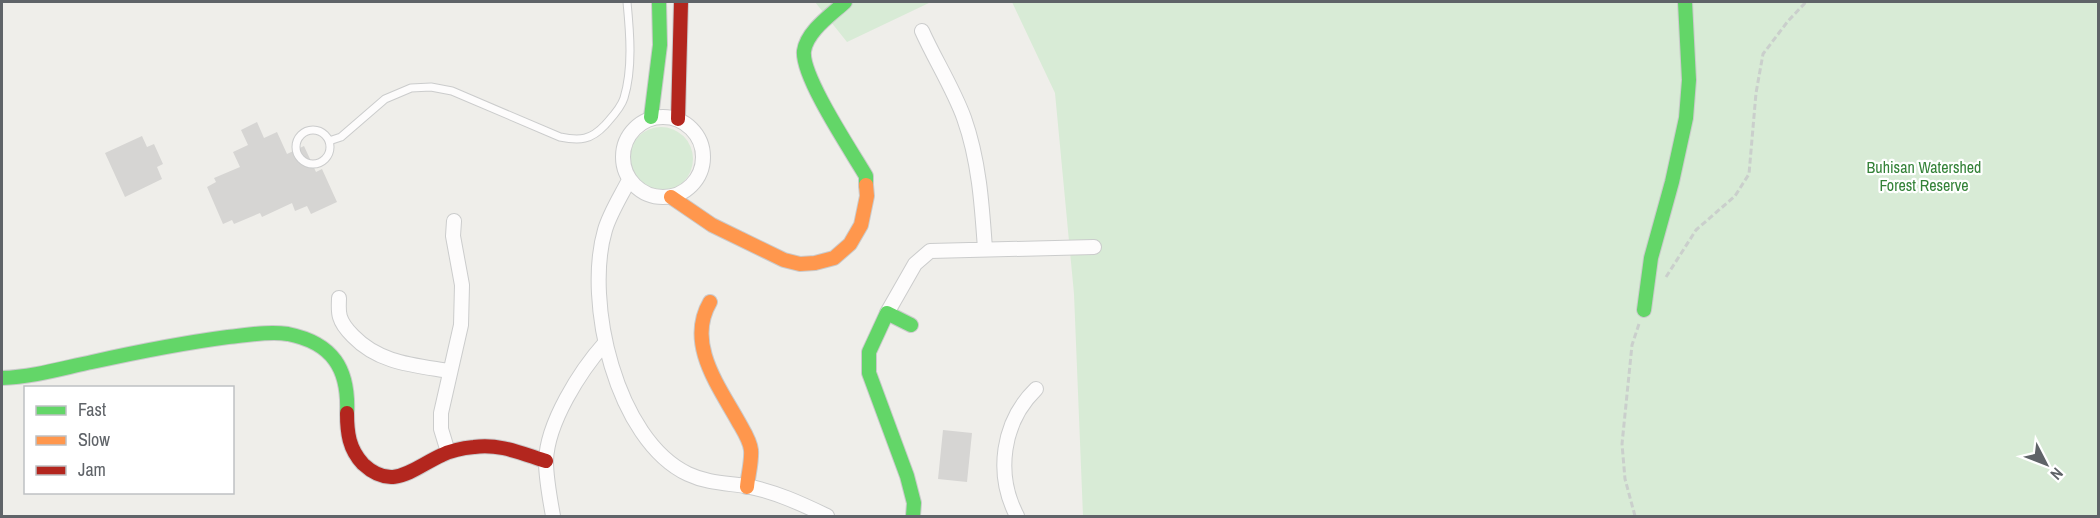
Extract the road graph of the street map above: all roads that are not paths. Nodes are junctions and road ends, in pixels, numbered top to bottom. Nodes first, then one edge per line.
1 (627, 2) edge
2 (659, 2) edge
3 (681, 2) edge
4 (845, 2) edge
5 (1685, 2) edge
6 (922, 31) dead end
7 (651, 117) junction
8 (678, 119) junction
9 (329, 141) junction
10 (629, 180) junction
11 (671, 197) junction
12 (454, 221) dead end
13 (1094, 247) dead end
14 (986, 249) junction
15 (339, 298) dead end
16 (710, 303) dead end
17 (1644, 309) road end
18 (887, 313) junction
19 (911, 325) dead end
20 (605, 343) junction
21 (449, 371) junction
22 (2, 378) edge
23 (1036, 389) dead end
24 (448, 452) junction
25 (546, 461) junction
26 (747, 487) junction
27 (554, 516) edge
28 (827, 516) edge
29 (913, 516) edge
30 (1017, 516) edge

1 - 9 lane
2 - 7 street
3 - 8 street
4 - 11 street
5 - 17 street
6 - 14 street
7 - 8 street
7 - 10 street
8 - 11 street
9 - 9 lane
10 - 11 street
10 - 20 street
12 - 21 street
13 - 14 street
14 - 18 street
15 - 21 street
16 - 26 street
18 - 19 street
18 - 29 street
20 - 25 street
20 - 26 street
21 - 24 street
22 - 24 street
23 - 30 street
24 - 25 street
25 - 27 street
26 - 28 street

